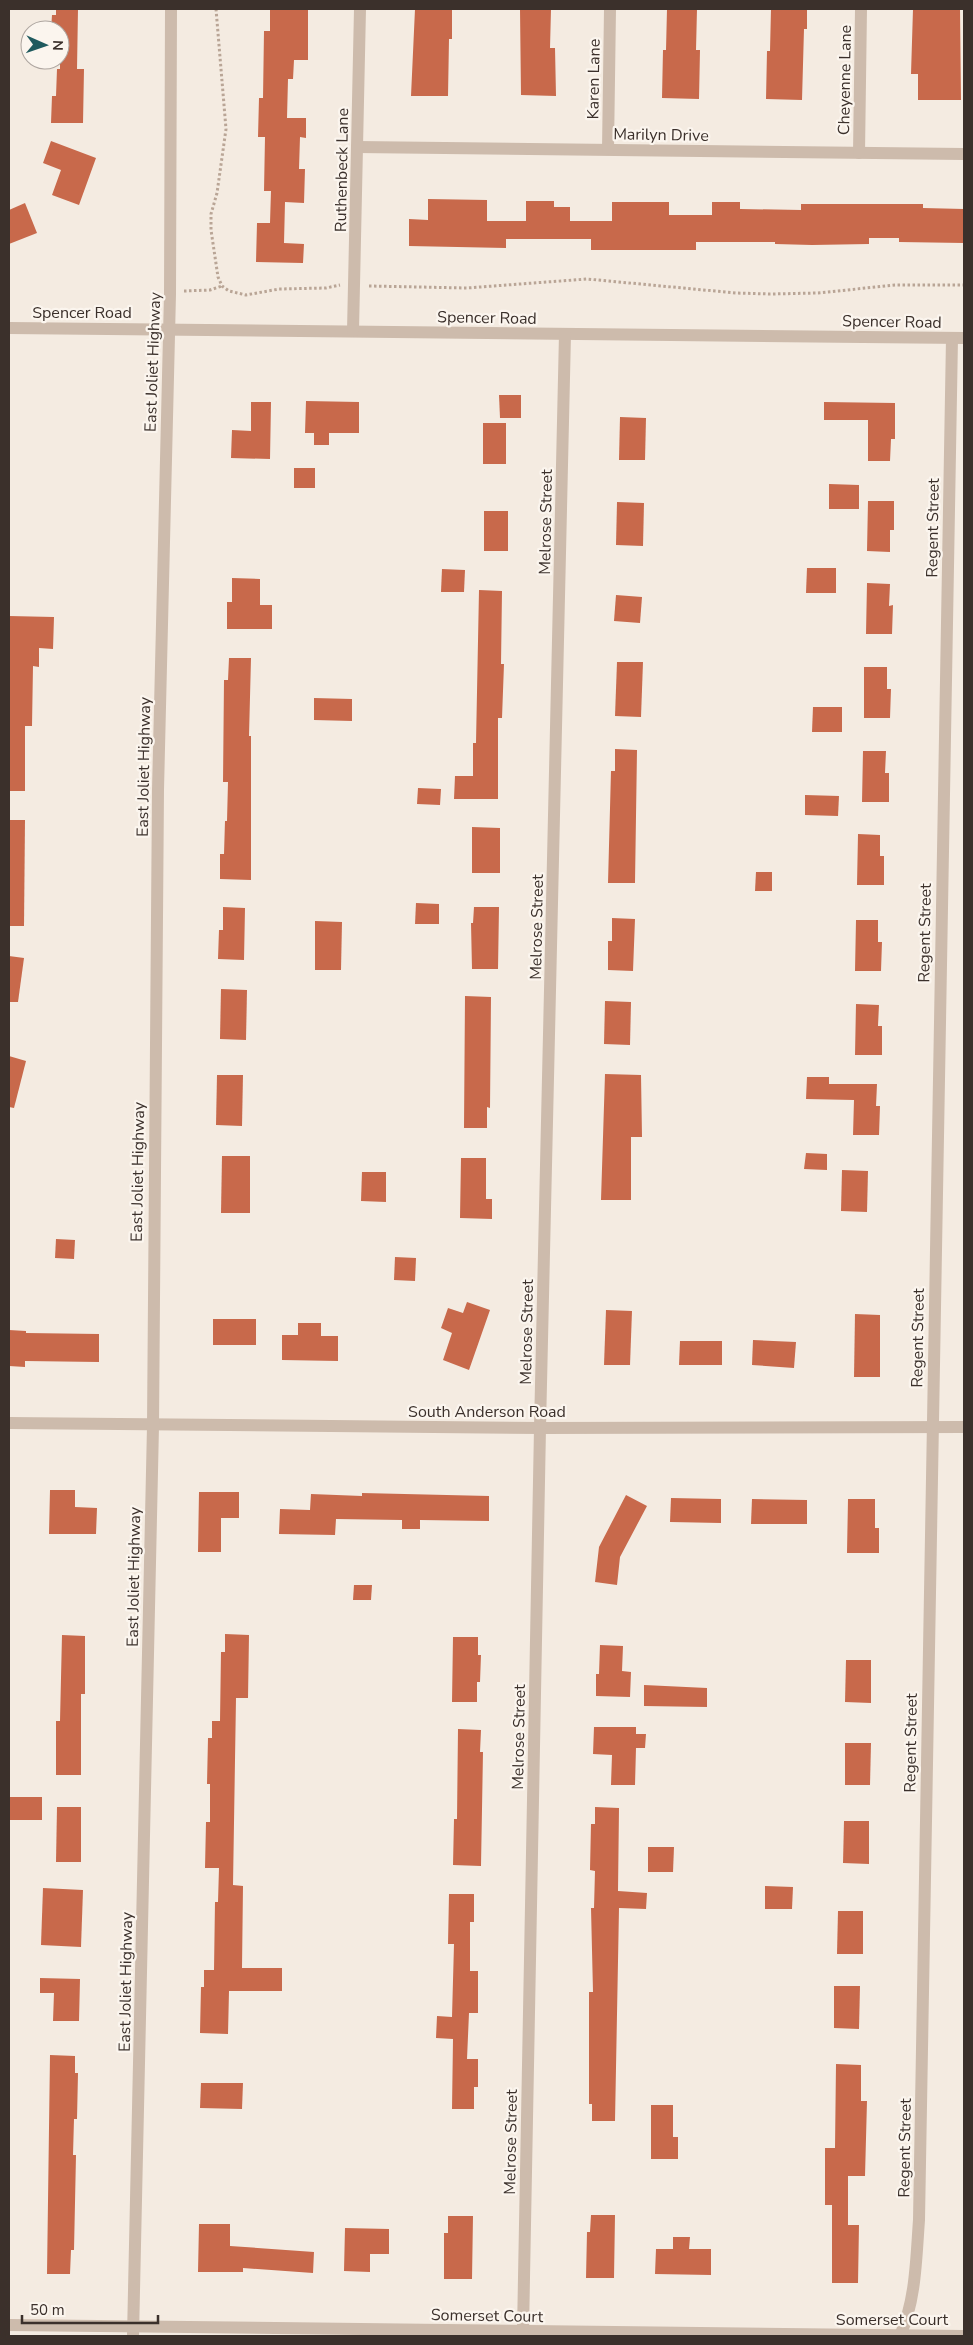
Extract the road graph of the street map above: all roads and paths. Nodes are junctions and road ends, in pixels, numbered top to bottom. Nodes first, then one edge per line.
1 (171, 9) edge
2 (216, 9) edge
3 (360, 9) edge
4 (610, 9) edge
5 (862, 9) edge
6 (357, 147) junction
7 (608, 150) junction
8 (859, 153) junction
9 (964, 154) edge
10 (355, 285) junction
11 (964, 285) edge
12 (222, 286) junction
13 (170, 294) junction
14 (9, 328) edge
15 (169, 329) junction
16 (353, 331) junction
17 (565, 334) junction
18 (958, 338) edge
19 (9, 1423) edge
20 (152, 1426) junction
21 (931, 1426) junction
22 (964, 1427) edge
23 (540, 1428) junction
24 (9, 2325) edge
25 (523, 2331) junction
26 (133, 2332) edge
27 (900, 2336) edge
28 (964, 2336) edge

1 - 13 street, East Joliet Highway
2 - 12 path
3 - 6 street, Ruthenbeck Lane
4 - 7 street, Karen Lane
5 - 8 street, Cheyenne Lane
6 - 7 street, Marilyn Drive
6 - 10 street, Ruthenbeck Lane
7 - 8 street, Marilyn Drive
8 - 9 street, Marilyn Drive
10 - 11 path
10 - 12 path
10 - 16 street, Ruthenbeck Lane
12 - 13 path
13 - 15 street, East Joliet Highway
14 - 15 street, Spencer Road
15 - 16 street, Spencer Road
15 - 20 street, East Joliet Highway
16 - 17 street, Spencer Road
17 - 18 street, Spencer Road
17 - 23 street, Melrose Street
18 - 21 street, Regent Street
19 - 20 street, South Anderson Road
20 - 23 street, South Anderson Road
20 - 26 street, East Joliet Highway
21 - 22 street, South Anderson Road
21 - 23 street, South Anderson Road
21 - 27 street, Regent Street
23 - 25 street, Melrose Street
24 - 26 street, Somerset Court
25 - 26 street, Somerset Court
25 - 27 street, Somerset Court
27 - 28 street, Somerset Court

